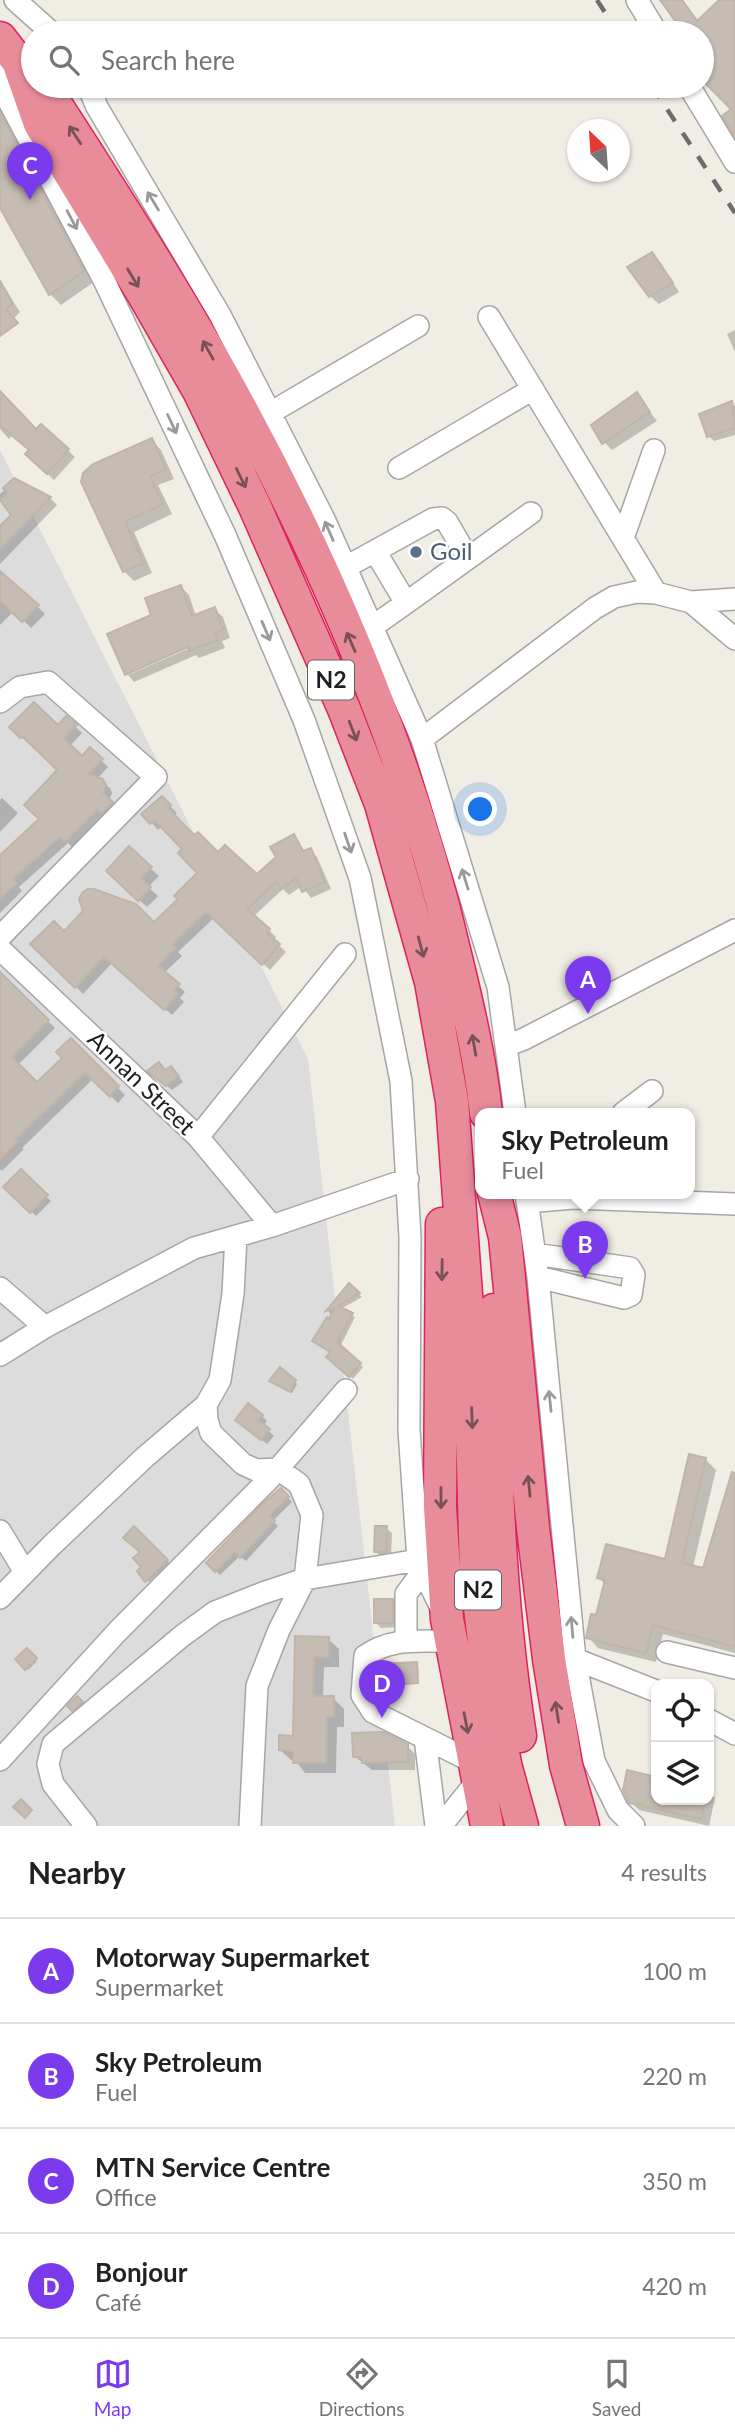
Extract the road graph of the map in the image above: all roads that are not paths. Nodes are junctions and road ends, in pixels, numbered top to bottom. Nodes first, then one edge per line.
1 (6, 0) edge
2 (15, 0) edge
3 (637, 0) edge
4 (0, 9) edge
5 (39, 21) edge
6 (650, 21) edge
7 (0, 38) edge
8 (21, 73) edge
9 (21, 78) edge
10 (31, 98) edge
11 (47, 98) edge
12 (93, 98) edge
13 (696, 98) edge
14 (735, 162) edge
15 (489, 317) dead end
16 (418, 326) dead end
17 (533, 389) junction
18 (270, 413) junction
19 (654, 450) dead end
20 (399, 468) dead end
21 (531, 513) dead end
22 (623, 538) junction
23 (375, 551) junction
24 (468, 558) junction
25 (346, 567) junction
26 (656, 593) junction
27 (735, 599) edge
28 (691, 602) junction
29 (406, 603) junction
30 (372, 626) junction
31 (735, 639) edge
32 (0, 702) edge
33 (422, 739) junction
34 (735, 930) edge
35 (0, 937) edge
36 (0, 949) edge
37 (345, 954) dead end
38 (431, 982) junction
39 (506, 1046) junction
40 (652, 1091) dead end
41 (485, 1108) edge
42 (514, 1108) edge
43 (630, 1108) edge
44 (198, 1137) junction
45 (408, 1180) junction
46 (494, 1199) edge
47 (496, 1199) edge
48 (527, 1199) edge
49 (642, 1199) edge
50 (735, 1203) edge
51 (272, 1226) junction
52 (236, 1236) junction
53 (535, 1254) junction
54 (538, 1277) junction
55 (0, 1288) edge
56 (45, 1327) junction
57 (482, 1352) junction
58 (0, 1354) edge
59 (346, 1390) dead end
60 (206, 1405) junction
61 (278, 1469) junction
62 (0, 1531) edge
63 (421, 1566) junction
64 (25, 1572) junction
65 (305, 1579) junction
66 (0, 1598) edge
67 (449, 1630) junction
68 (407, 1642) junction
69 (667, 1652) dead end
70 (575, 1659) junction
71 (735, 1668) edge
72 (651, 1689) edge
73 (714, 1723) edge
74 (735, 1734) edge
75 (425, 1738) junction
76 (0, 1760) edge
77 (566, 1765) junction
78 (475, 1771) junction
79 (608, 1818) edge
80 (86, 1826) edge
81 (250, 1826) edge
82 (436, 1826) edge
83 (441, 1826) edge
84 (487, 1826) edge
85 (522, 1826) edge
86 (542, 1826) edge
87 (583, 1826) edge
88 (634, 1826) edge

1 - 4 street
2 - 5 street
3 - 6 street
7 - 8 highway, N2
9 -> 45 street
10 -> 38 highway, N2
41 -> 11 highway, N2
18 -> 12 street
13 - 14 street
15 - 17 street
16 - 18 street
17 - 20 street
17 - 22 street
25 -> 18 street
19 - 22 street
21 - 24 street
22 - 26 street
23 - 24 street
23 - 25 street
23 - 29 street
24 - 29 street
25 - 30 street
26 - 28 street
26 - 33 street
27 - 28 street
28 - 31 street
29 - 30 street
30 - 33 street
32 - 35 street
39 -> 33 street
34 - 39 street
36 - 44 street, Annan Street
37 - 44 street
38 - 57 highway, N2
38 -> 67 highway
39 - 42 street
40 - 43 street
44 - 51 street, Annan Street
45 - 51 street
45 - 63 street
46 - 57 highway, N2
77 -> 47 highway
48 - 53 street
49 - 50 street
51 - 52 street
52 - 56 street
52 - 60 street
53 - 54 street
53 - 54 street
70 -> 54 street
55 - 56 street
56 - 58 street
57 -> 85 highway, N2
57 - 86 highway, N2
59 - 61 street
60 - 61 street
60 - 64 street
61 - 65 street
61 - 76 street
62 - 64 street
63 - 65 street
63 - 67 street
63 - 68 street
64 - 66 street
65 - 80 street
65 - 81 street
67 - 68 street
67 -> 78 highway
68 - 75 street
69 - 71 street
70 - 72 street
70 - 79 street
73 - 74 street
75 - 78 street
75 - 82 street
77 - 79 highway
77 - 87 highway
78 - 83 street
78 - 84 highway
79 - 88 street

